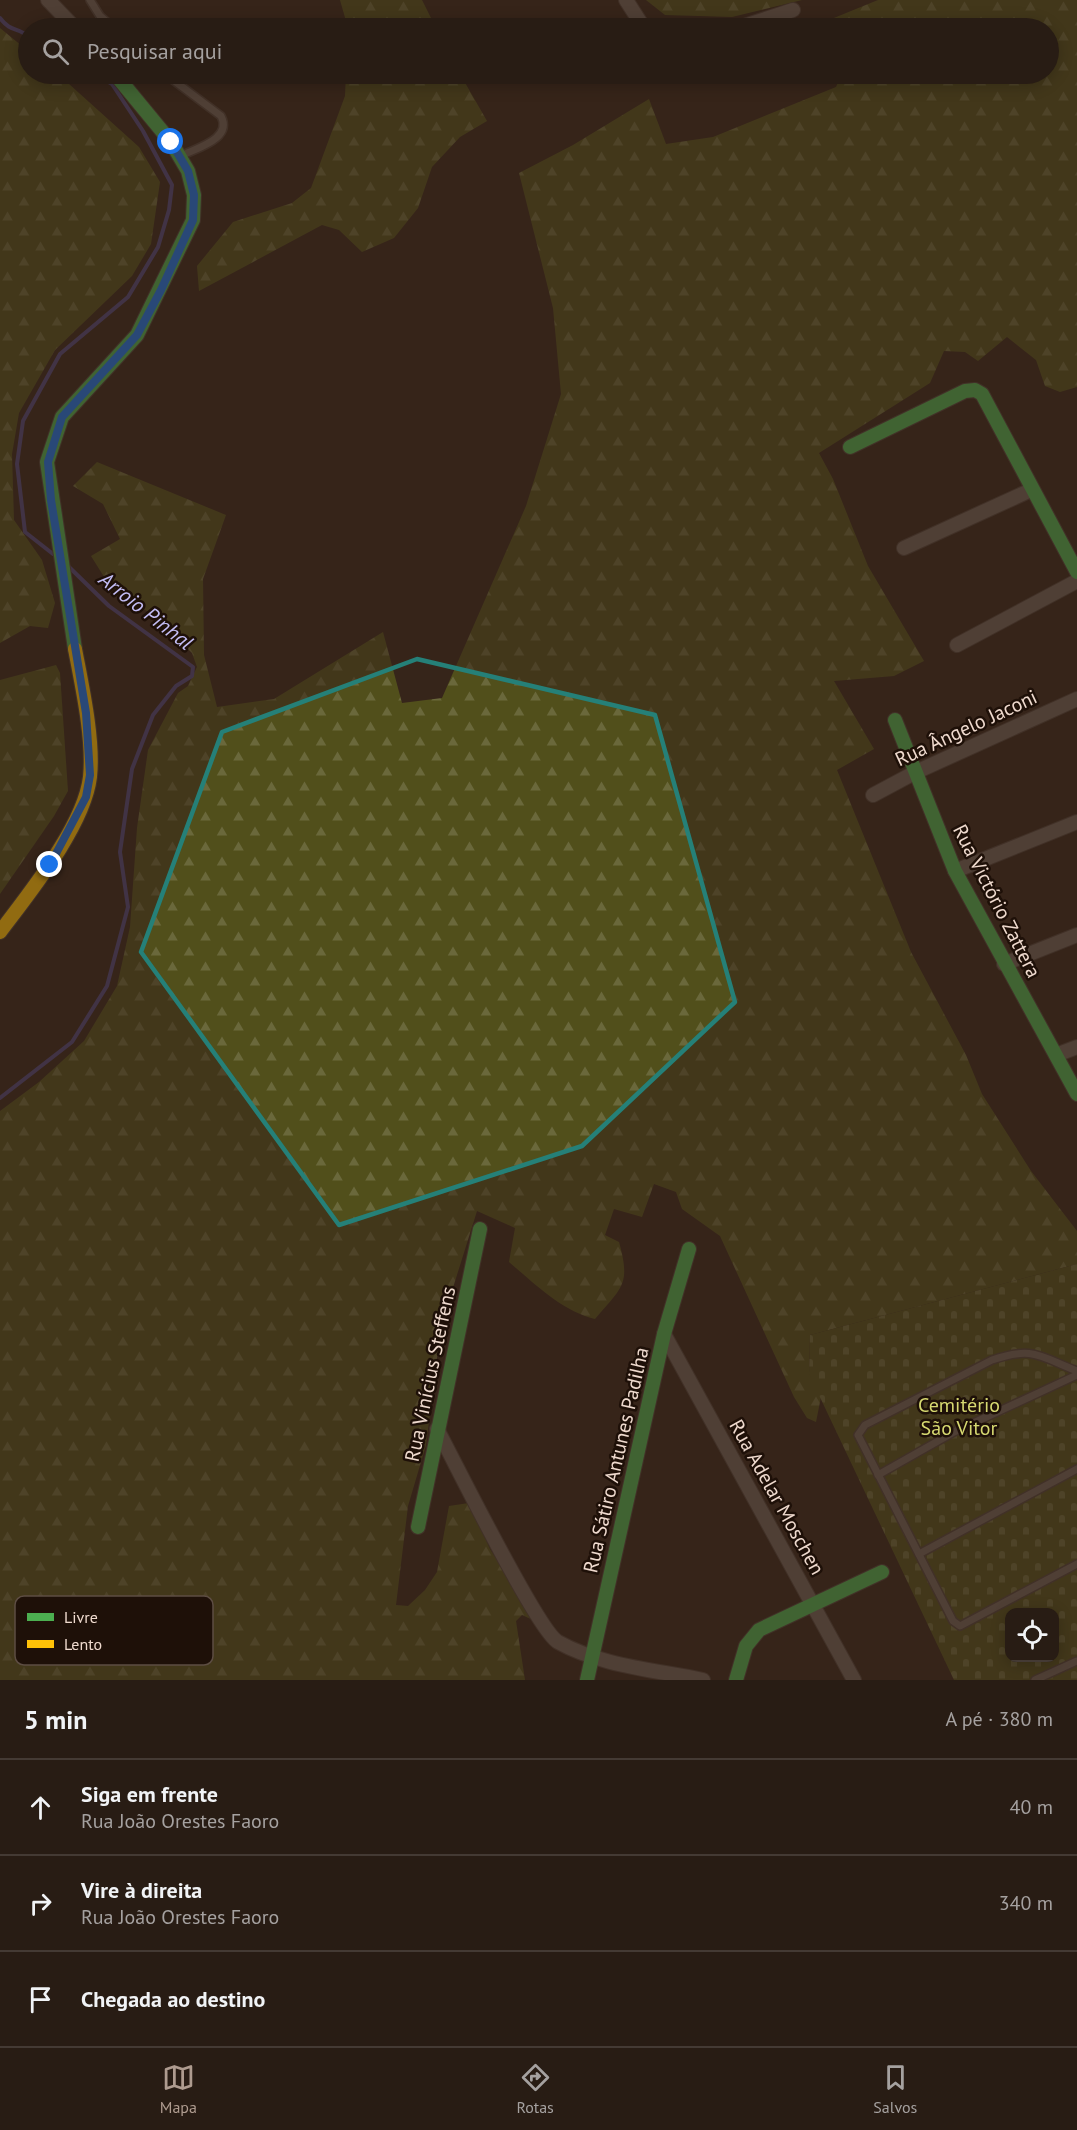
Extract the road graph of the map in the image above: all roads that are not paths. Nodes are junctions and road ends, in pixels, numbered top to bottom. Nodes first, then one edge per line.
1 (48, 0) edge
2 (90, 0) edge
3 (626, 0) edge
4 (793, 10) dead end
5 (65, 18) edge
6 (102, 18) edge
7 (638, 18) edge
8 (769, 18) edge
9 (123, 84) edge
10 (178, 84) edge
11 (180, 156) junction
12 (850, 447) dead end
13 (1031, 490) junction
14 (904, 548) dead end
15 (1077, 572) edge
16 (1077, 581) edge
17 (957, 645) dead end
18 (1077, 699) edge
19 (895, 720) dead end
20 (916, 772) junction
21 (873, 795) dead end
22 (1077, 822) edge
23 (955, 871) junction
24 (0, 932) edge
25 (1077, 935) edge
26 (1004, 964) junction
27 (1077, 1047) edge
28 (1056, 1055) junction
29 (1077, 1094) edge
30 (480, 1229) dead end
31 (689, 1249) dead end
32 (664, 1334) junction
33 (1077, 1373) edge
34 (437, 1429) junction
35 (1077, 1468) edge
36 (878, 1475) junction
37 (418, 1527) dead end
38 (919, 1554) junction
39 (1077, 1564) edge
40 (882, 1572) dead end
41 (814, 1604) junction
42 (592, 1657) junction
43 (1077, 1660) edge
44 (587, 1680) edge
45 (703, 1680) edge
46 (736, 1680) edge
47 (854, 1680) edge
48 (1035, 1680) edge

1 - 5 street
2 - 6 lane
3 - 7 street
4 - 8 street
9 - 11 street
10 - 11 lane
11 - 24 street
12 - 13 street
13 - 14 street
13 - 15 street
16 - 17 street
18 - 20 street, Rua Ângelo Jaconi
19 - 20 street, Rua Victório Zattera
20 - 21 street, Rua Ângelo Jaconi
20 - 23 street, Rua Victório Zattera
22 - 23 street
23 - 26 street, Rua Victório Zattera
25 - 26 street
26 - 28 street, Rua Victório Zattera
27 - 28 street
28 - 29 street, Rua Victório Zattera
30 - 34 street, Rua Vinícius Steffens
31 - 32 street, Rua Sátiro Antunes Padilha
32 - 41 street, Rua Adelar Moschen
32 - 42 street, Rua Sátiro Antunes Padilha
33 - 36 lane
33 - 36 lane
34 - 37 street, Rua Vinícius Steffens
34 - 42 street
35 - 38 lane
36 - 38 lane
38 - 39 lane
40 - 41 street
41 - 46 street
41 - 47 street, Rua Adelar Moschen
42 - 44 street, Rua Sátiro Antunes Padilha
42 - 45 street
43 - 48 lane

